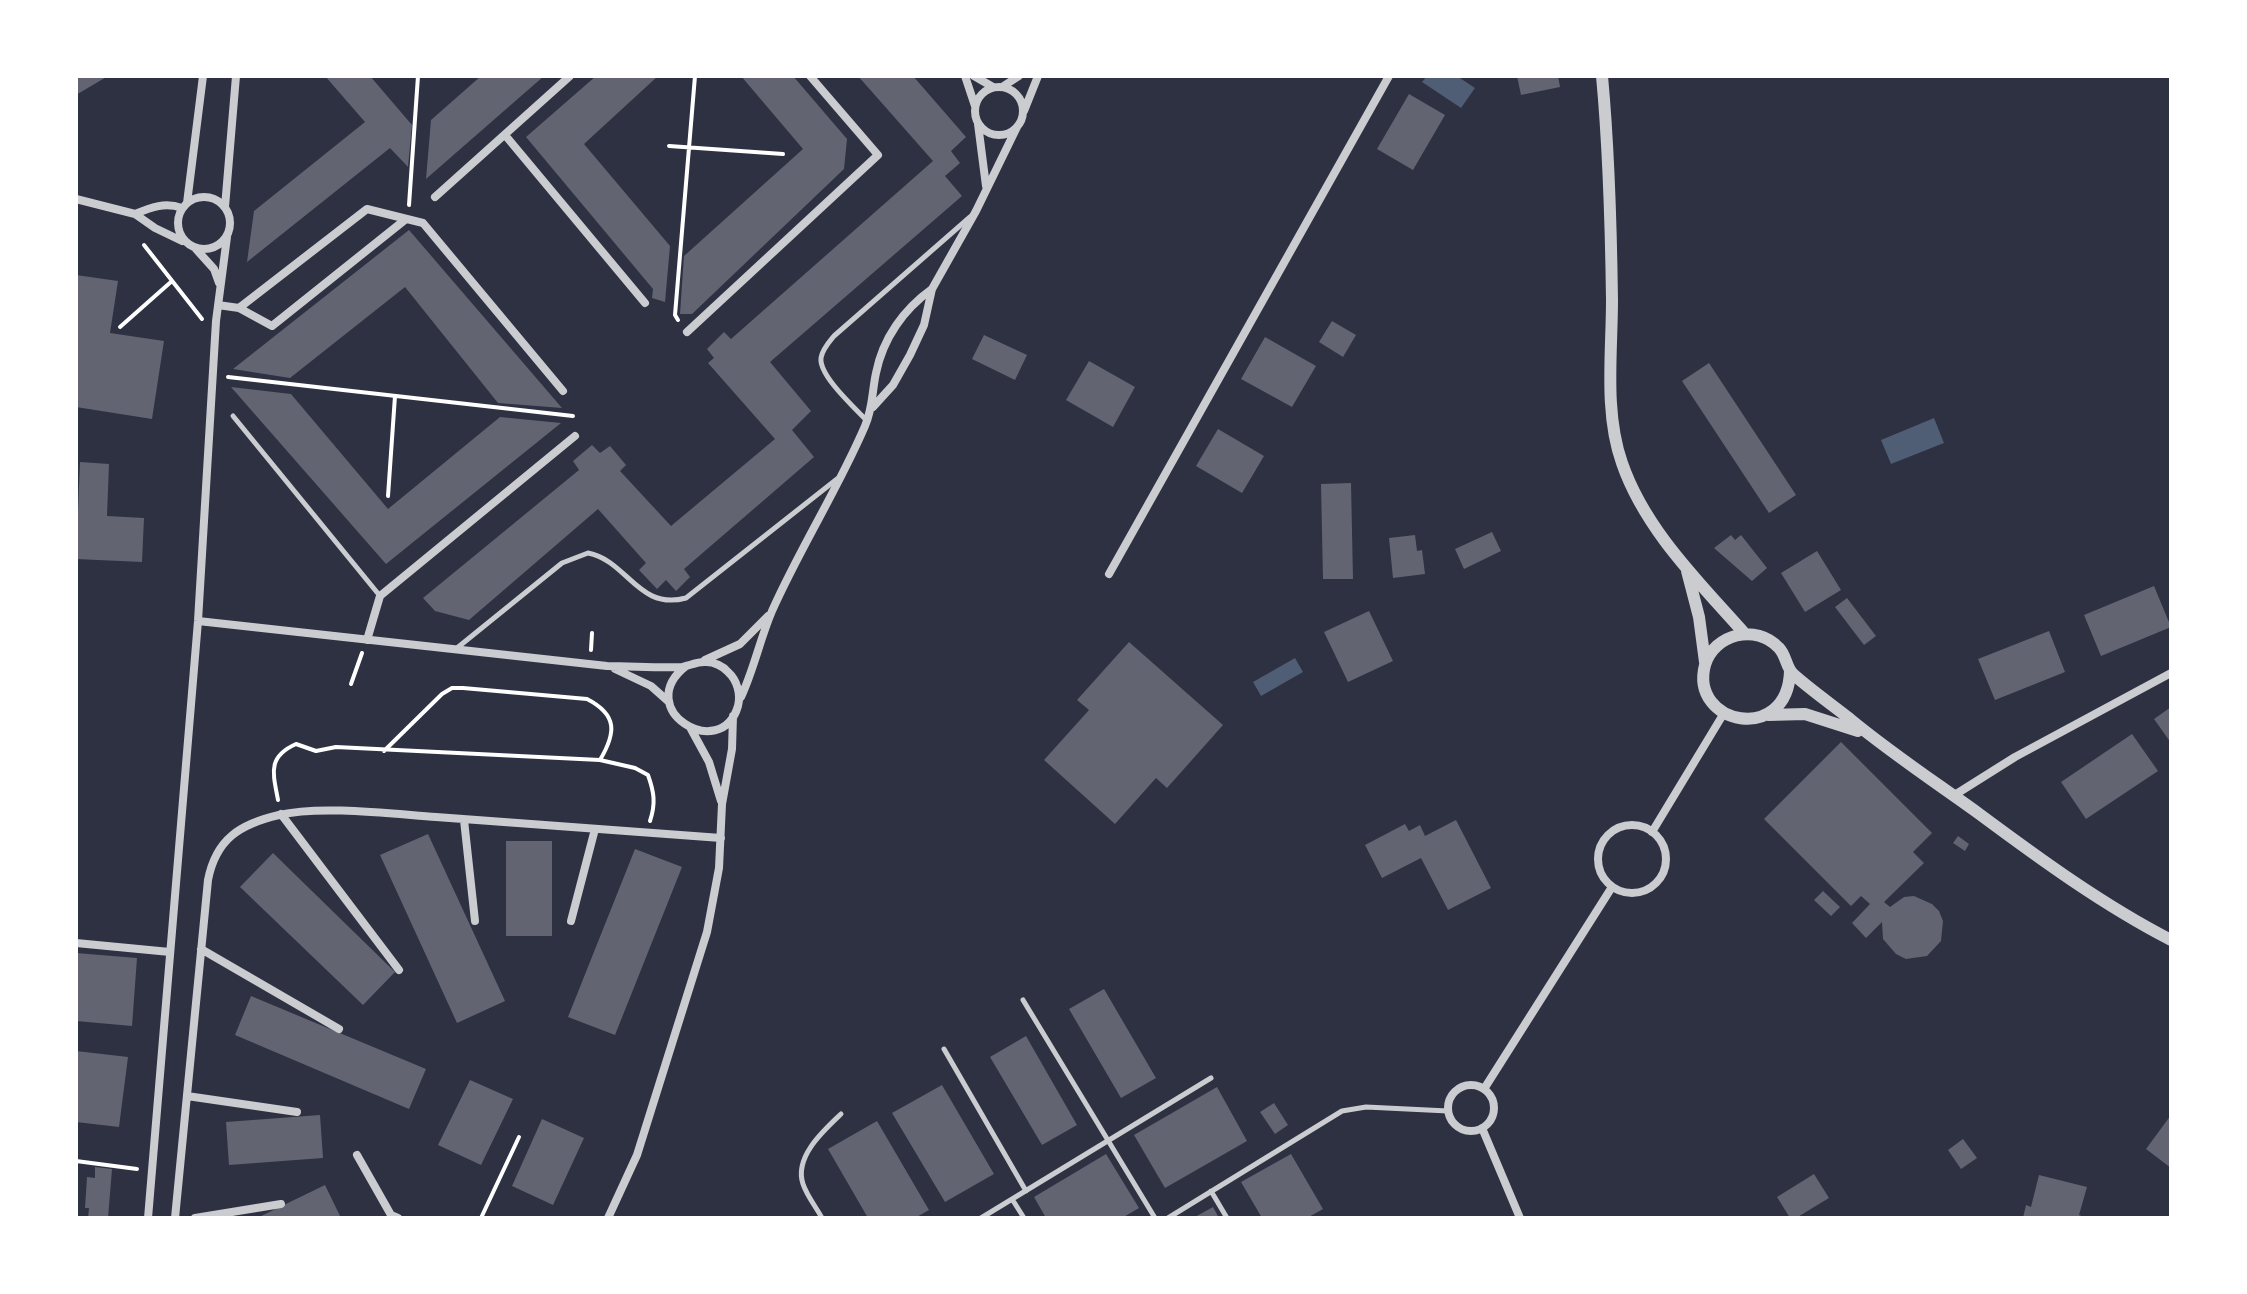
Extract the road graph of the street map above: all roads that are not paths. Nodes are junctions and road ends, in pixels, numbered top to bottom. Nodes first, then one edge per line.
1 (203, 76) edge
2 (236, 76) edge
3 (570, 76) edge
4 (810, 76) edge
5 (965, 76) edge
6 (974, 76) edge
7 (1019, 76) edge
8 (1038, 76) edge
9 (1389, 76) edge
10 (1602, 76) edge
11 (997, 87) junction
12 (975, 106) junction
13 (1023, 111) junction
14 (978, 122) junction
15 (1017, 127) junction
16 (505, 135) junction
17 (986, 187) junction
18 (435, 197) dead end
19 (76, 199) edge
20 (185, 205) junction
21 (225, 207) junction
22 (976, 211) junction
23 (135, 214) junction
24 (406, 219) junction
25 (227, 237) junction
26 (190, 246) junction
27 (220, 284) junction
28 (932, 289) junction
29 (645, 303) dead end
30 (218, 305) junction
31 (239, 308) junction
32 (687, 332) road end
33 (563, 391) road end
34 (873, 407) junction
35 (233, 416) dead end
36 (867, 422) junction
37 (575, 436) road end
38 (844, 473) junction
39 (1686, 568) junction
40 (1109, 574) dead end
41 (380, 596) junction
42 (772, 612) junction
43 (198, 621) junction
44 (1745, 634) junction
45 (367, 640) junction
46 (456, 649) junction
47 (697, 662) junction
48 (607, 666) junction
49 (686, 666) junction
50 (1705, 667) junction
51 (1790, 671) junction
52 (2171, 673) edge
53 (739, 701) junction
54 (669, 702) junction
55 (1724, 713) junction
56 (1767, 715) junction
57 (733, 716) junction
58 (690, 729) junction
59 (1869, 735) junction
60 (1953, 796) junction
61 (722, 804) junction
62 (281, 814) junction
63 (464, 820) junction
64 (595, 829) junction
65 (1652, 832) junction
66 (721, 838) junction
67 (1612, 887) junction
68 (475, 921) dead end
69 (571, 921) dead end
70 (2171, 940) edge
71 (76, 943) edge
72 (201, 949) junction
73 (170, 952) junction
74 (399, 970) dead end
75 (1023, 1000) dead end
76 (339, 1029) dead end
77 (944, 1049) dead end
78 (1211, 1078) dead end
79 (1484, 1089) junction
80 (187, 1096) junction
81 (1448, 1111) junction
82 (297, 1112) dead end
83 (841, 1114) dead end
84 (1482, 1128) junction
85 (1108, 1141) junction
86 (357, 1155) dead end
87 (1026, 1191) junction
88 (1211, 1191) junction
89 (1012, 1199) junction
90 (281, 1204) dead end
91 (393, 1217) edge
92 (148, 1218) edge
93 (175, 1218) edge
94 (195, 1218) edge
95 (608, 1218) edge
96 (822, 1218) edge
97 (981, 1218) edge
98 (1024, 1218) edge
99 (1155, 1218) edge
100 (1168, 1218) edge
101 (1227, 1218) edge
102 (1520, 1218) edge

1 - 20 street
2 - 21 street
3 - 16 street
4 - 32 street
5 - 12 street
6 - 11 street
7 - 11 street
8 - 13 street
9 - 40 street
10 - 39 street
11 - 12 street
11 - 13 street
12 - 14 street
13 - 15 street
14 - 15 street
14 - 17 street
15 - 17 street
16 - 18 street
16 - 29 street
17 - 22 street
19 - 23 street
20 - 21 street
20 - 23 street
20 - 26 street
21 - 25 street
22 - 28 street
22 - 36 lane
23 - 26 street
24 - 31 street
24 - 31 street
24 - 33 street
25 - 26 street
25 - 27 street
26 - 27 street
27 - 30 street
28 - 34 street
28 - 34 street
30 - 31 street
30 - 43 street
34 - 36 street
35 - 41 lane
36 - 38 street
37 - 41 street
38 - 42 street
38 - 46 lane
39 - 44 street
39 - 50 street
41 - 45 street
42 - 47 street
42 - 53 street
43 - 45 street
43 - 73 street
44 - 50 street
44 - 51 street
45 - 46 street
46 - 48 street
47 - 49 street
47 - 53 street
48 - 49 street
48 - 54 street
49 - 54 street
50 - 55 street
51 - 56 street
51 - 59 street
52 - 60 street
53 - 57 street
54 - 58 street
55 - 56 street
55 - 65 street
56 - 59 street
57 - 58 street
57 - 61 street
58 - 61 street
59 - 60 street
60 - 70 street
61 - 66 street
62 - 63 street
62 - 72 street
62 - 74 street
63 - 64 street
63 - 68 street
64 - 66 street
64 - 69 street
65 - 67 street
65 - 67 street
66 - 95 street
67 - 79 street
71 - 73 street
72 - 76 street
72 - 80 street
73 - 92 street
75 - 85 lane
77 - 87 lane
78 - 85 lane
79 - 81 street
79 - 84 street
80 - 82 street
80 - 93 street
81 - 84 street
81 - 88 lane
83 - 96 lane
84 - 102 street
85 - 87 lane
85 - 99 lane
86 - 91 street
87 - 89 lane
88 - 100 lane
88 - 101 lane
89 - 97 lane
89 - 98 lane
90 - 94 street

